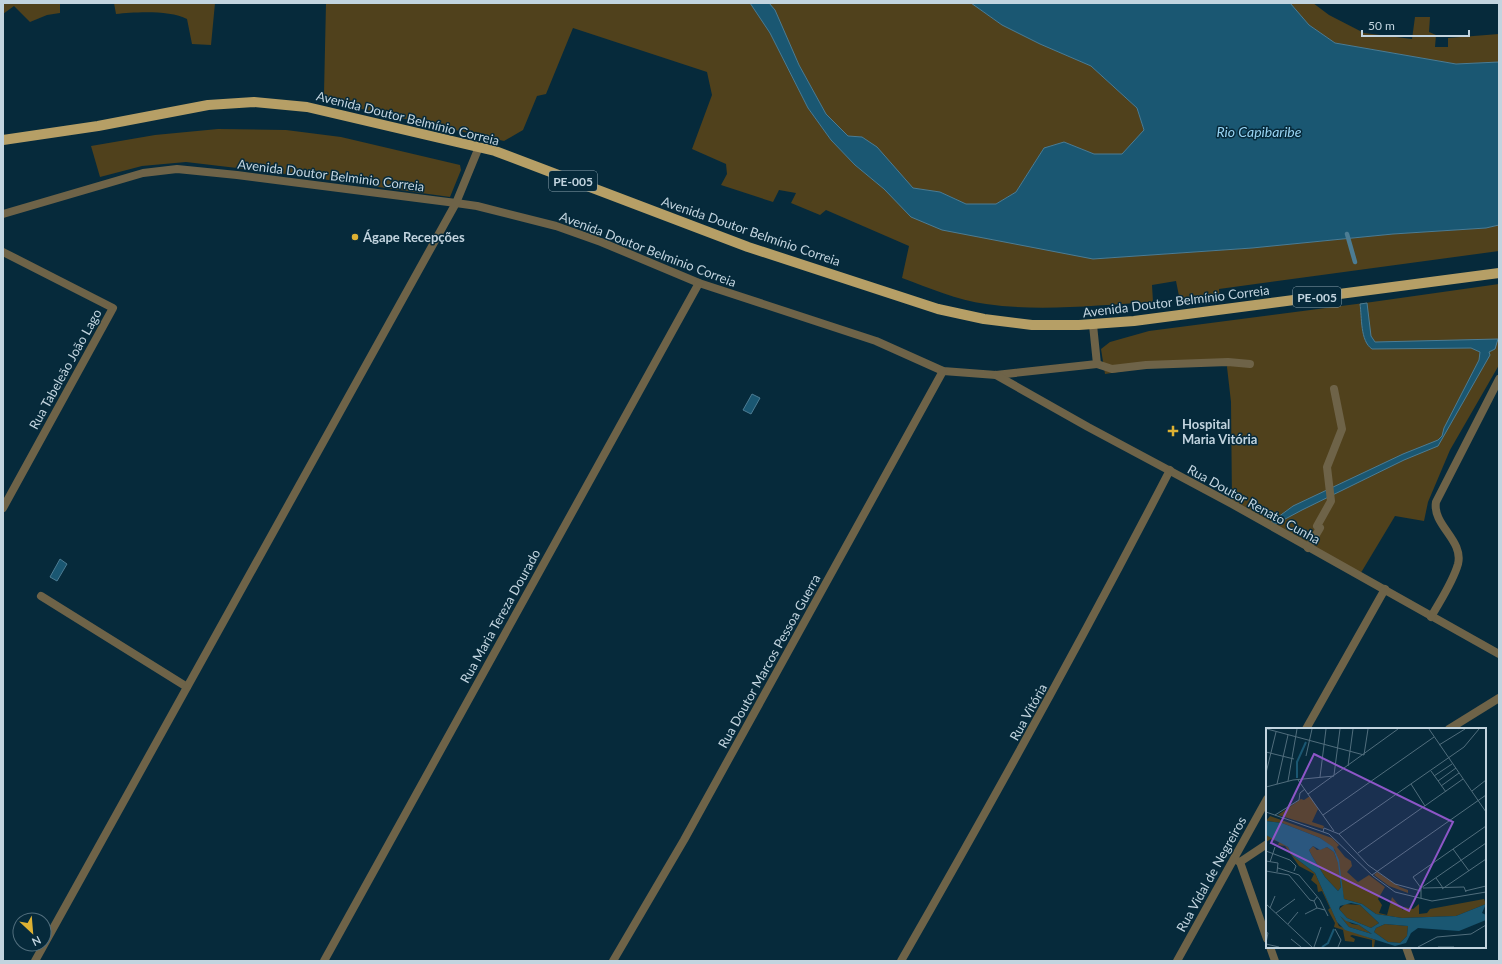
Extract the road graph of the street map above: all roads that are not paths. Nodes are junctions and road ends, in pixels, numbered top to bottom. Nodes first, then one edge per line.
1 (3, 140) edge
2 (479, 147) junction
3 (456, 203) junction
4 (3, 214) edge
5 (3, 252) edge
6 (1499, 273) edge
7 (698, 283) junction
8 (1092, 325) junction
9 (1097, 364) junction
10 (1250, 364) dead end
11 (943, 371) junction
12 (996, 375) junction
13 (1499, 379) edge
14 (1334, 389) dead end
15 (1170, 470) junction
16 (3, 508) edge
17 (1308, 548) junction
18 (1385, 590) junction
19 (41, 596) dead end
20 (1431, 617) junction
21 (1499, 654) edge
22 (187, 687) junction
23 (1499, 698) edge
24 (1307, 728) edge
25 (1451, 728) edge
26 (1266, 801) edge
27 (1266, 845) edge
28 (1237, 860) junction
29 (1266, 936) edge
30 (1270, 948) edge
31 (1406, 948) edge
32 (35, 961) edge
33 (324, 961) edge
34 (613, 961) edge
35 (901, 961) edge
36 (1177, 961) edge
37 (1275, 961) edge
38 (1411, 961) edge

1 - 2 main road, Avenida Doutor Belmínio Correia / PE-005
2 - 3 street
2 - 8 main road, Avenida Doutor Belmínio Correia / PE-005
3 - 4 street, Avenida Doutor Belminio Correia
3 - 7 street, Avenida Doutor Belminio Correia
3 - 22 street
5 - 16 street, Rua Tabeleão João Lago
6 - 8 main road, Avenida Doutor Belmínio Correia / PE-005
7 - 11 street, Avenida Doutor Belminio Correia
7 - 33 street, Rua Maria Tereza Dourado
8 - 9 street
9 - 10 street, Avenida Doutor Belminio Correia
9 - 12 street, Avenida Doutor Belminio Correia
11 - 12 street, Avenida Doutor Belminio Correia
11 - 34 street, Rua Doutor Marcos Pessoa Guerra
12 - 15 street, Rua Doutor Renato Cunha
13 - 20 street
14 - 17 street
15 - 17 street, Rua Doutor Renato Cunha
15 - 35 street, Rua Vitória
17 - 18 street, Rua Doutor Renato Cunha
18 - 20 street, Rua Doutor Renato Cunha
18 - 24 street
19 - 22 street
20 - 21 street, Rua Doutor Renato Cunha
22 - 32 street
23 - 25 street
26 - 28 street, Rua Vidal de Negreiros
27 - 28 street
28 - 29 street
28 - 36 street, Rua Vidal de Negreiros
30 - 37 street
31 - 38 street

